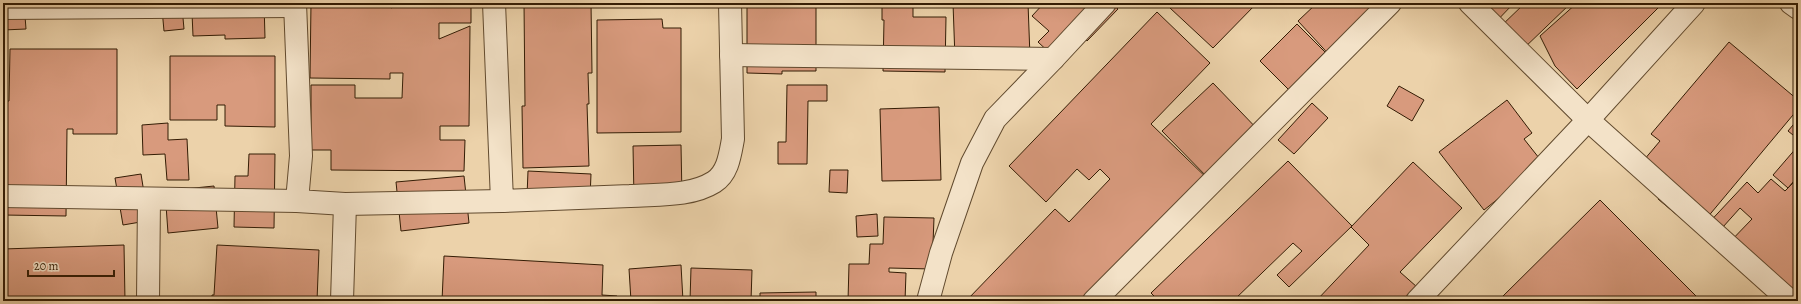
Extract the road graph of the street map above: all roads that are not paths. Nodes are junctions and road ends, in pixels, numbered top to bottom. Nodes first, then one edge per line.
1 (494, 3) edge
2 (730, 3) edge
3 (1105, 3) edge
4 (1390, 3) edge
5 (1470, 3) edge
6 (1694, 3) edge
7 (1792, 3) edge
8 (295, 5) edge
9 (3, 8) edge
10 (1798, 8) edge
11 (731, 55) junction
12 (1053, 59) junction
13 (1588, 120) junction
14 (3, 196) edge
15 (149, 199) junction
16 (297, 201) junction
17 (502, 201) junction
18 (345, 204) junction
19 (1427, 298) edge
20 (148, 301) edge
21 (342, 301) edge
22 (928, 301) edge
23 (1094, 301) edge
24 (1790, 301) edge

1 - 17 street
2 - 11 street
3 - 12 street
4 - 23 street
5 - 13 street
6 - 13 street
7 - 10 street
8 - 9 street
8 - 16 street
11 - 12 street
11 - 17 street
12 - 22 street
13 - 19 street
13 - 24 street
14 - 15 street
15 - 16 street
15 - 20 street
16 - 18 street
17 - 18 street
18 - 21 street

